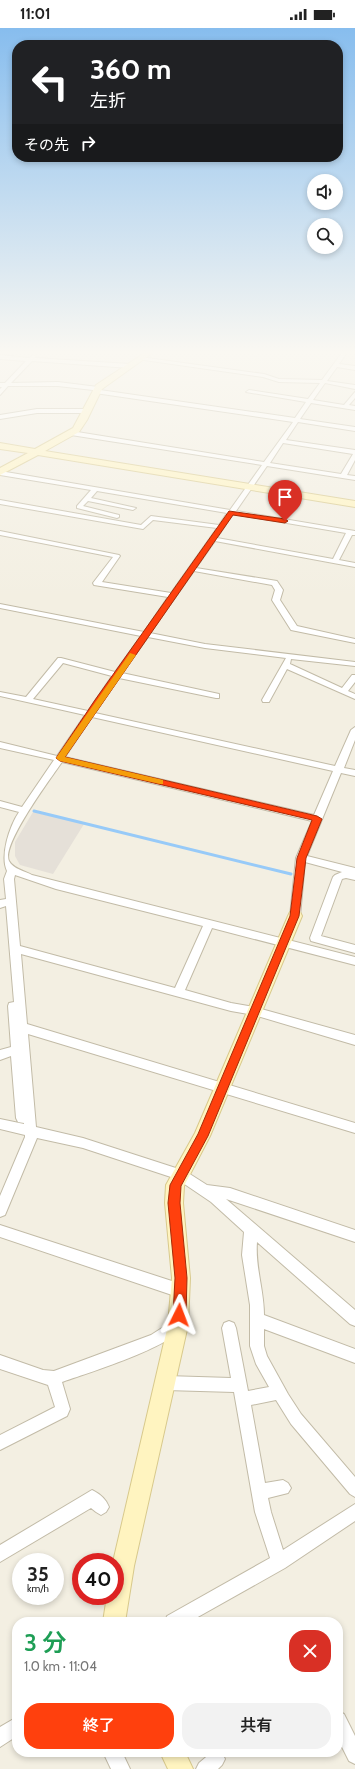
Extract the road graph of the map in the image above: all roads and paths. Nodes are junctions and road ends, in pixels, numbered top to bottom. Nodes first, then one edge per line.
1 (67, 435) edge
2 (85, 435) edge
3 (286, 435) edge
4 (282, 441) junction
5 (0, 446) edge
6 (37, 452) junction
7 (355, 454) edge
8 (266, 464) junction
9 (0, 473) edge
10 (343, 476) junction
11 (355, 478) edge
12 (250, 487) junction
13 (95, 490) junction
14 (142, 498) junction
15 (86, 499) junction
16 (0, 502) edge
17 (355, 504) edge
18 (133, 508) junction
19 (231, 512) junction
20 (128, 514) dead end
21 (121, 523) junction
22 (221, 527) junction
23 (0, 533) edge
24 (352, 533) edge
25 (213, 539) junction
26 (335, 561) junction
27 (355, 565) edge
28 (192, 569) junction
29 (173, 596) junction
30 (0, 606) edge
31 (146, 635) junction
32 (355, 641) edge
33 (290, 656) junction
34 (355, 664) edge
35 (286, 666) junction
36 (118, 675) junction
37 (355, 677) edge
38 (343, 692) junction
39 (0, 694) edge
40 (216, 696) dead end
41 (355, 697) edge
42 (28, 700) junction
43 (266, 700) dead end
44 (90, 714) junction
45 (355, 730) edge
46 (0, 745) edge
47 (60, 758) junction
48 (338, 769) junction
49 (355, 773) edge
50 (0, 804) edge
51 (24, 810) junction
52 (317, 819) junction
53 (301, 858) junction
54 (12, 870) junction
55 (355, 871) edge
56 (355, 876) edge
57 (6, 902) edge
58 (295, 916) joint
59 (209, 923) junction
60 (284, 942) junction
61 (15, 948) junction
62 (355, 949) edge
63 (354, 959) edge
64 (178, 993) junction
65 (254, 1011) junction
66 (22, 1027) junction
67 (355, 1040) edge
68 (20, 1049) junction
69 (0, 1055) edge
70 (222, 1089) junction
71 (0, 1124) edge
72 (355, 1128) edge
73 (26, 1130) junction
74 (181, 1175) junction
75 (204, 1190) junction
76 (0, 1211) edge
77 (251, 1229) junction
78 (0, 1231) edge
79 (355, 1236) edge
80 (180, 1291) junction
81 (256, 1319) junction
82 (355, 1319) edge
83 (178, 1325) junction
84 (229, 1328) dead end
85 (355, 1356) edge
86 (0, 1362) edge
87 (53, 1378) junction
88 (166, 1383) junction
89 (239, 1385) junction
90 (279, 1392) junction
91 (242, 1400) junction
92 (0, 1443) edge
93 (283, 1488) dead end
94 (355, 1489) edge
95 (259, 1491) junction
96 (101, 1507) dead end
97 (355, 1512) edge
98 (0, 1554) edge
99 (279, 1562) junction
100 (115, 1617) edge
101 (183, 1617) edge
102 (12, 1730) edge
103 (343, 1730) edge
104 (0, 1738) edge
105 (355, 1755) edge
106 (175, 1757) edge
107 (181, 1769) edge

1 - 6 main road
2 - 8 street
3 - 4 street
4 - 7 street
4 - 8 street
5 - 6 main road
6 - 9 main road
6 - 12 main road
7 - 10 street
8 - 10 street
8 - 12 street
9 - 13 street
10 - 11 street
12 - 17 main road
12 - 19 street
13 - 14 street
13 - 15 street
14 - 18 street
14 - 19 street
15 - 18 street
15 - 21 street
16 - 21 street
18 - 20 street
19 - 22 street
19 - 24 street
21 - 22 street
22 - 25 street
23 - 29 street
24 - 26 street
25 - 26 street
25 - 28 street
26 - 27 street
28 - 29 street
28 - 32 street
29 - 31 street
30 - 31 street
31 - 33 street
31 - 36 street
33 - 34 street
33 - 35 street
35 - 38 street
35 - 43 street
36 - 40 street
36 - 42 street
36 - 44 street
37 - 38 street
38 - 41 street
39 - 42 street
42 - 44 street
44 - 47 street
44 - 48 street
45 - 48 street
46 - 47 street
47 - 51 street
47 - 52 street
48 - 49 street
48 - 52 street
50 - 51 street
51 - 54 street
52 - 53 street
53 - 55 street
53 - 58 street
54 - 57 street
54 - 59 street
56 - 62 street
57 - 61 street
57 - 68 street
58 - 60 main road
59 - 60 street
59 - 64 street
60 - 63 street
60 - 65 main road
61 - 64 street
61 - 66 street
64 - 65 street
65 - 67 street
65 - 70 main road
66 - 68 street
66 - 70 street
68 - 69 street
68 - 73 street
70 - 72 street
70 - 74 main road
71 - 73 street
73 - 74 street
73 - 76 street
74 - 75 street
74 - 80 main road
75 - 77 street
75 - 79 street
77 - 81 street
77 - 82 street
78 - 80 street
80 - 83 main road
81 - 85 street
81 - 90 street
83 - 87 street
83 - 88 main road
84 - 89 street
86 - 87 street
87 - 92 street
88 - 89 street
88 - 100 main road
89 - 91 street
90 - 91 street
90 - 94 street
91 - 95 street
93 - 95 street
95 - 99 street
96 - 98 street
97 - 99 street
99 - 101 street
102 - 104 street
103 - 105 street
106 - 107 main road

